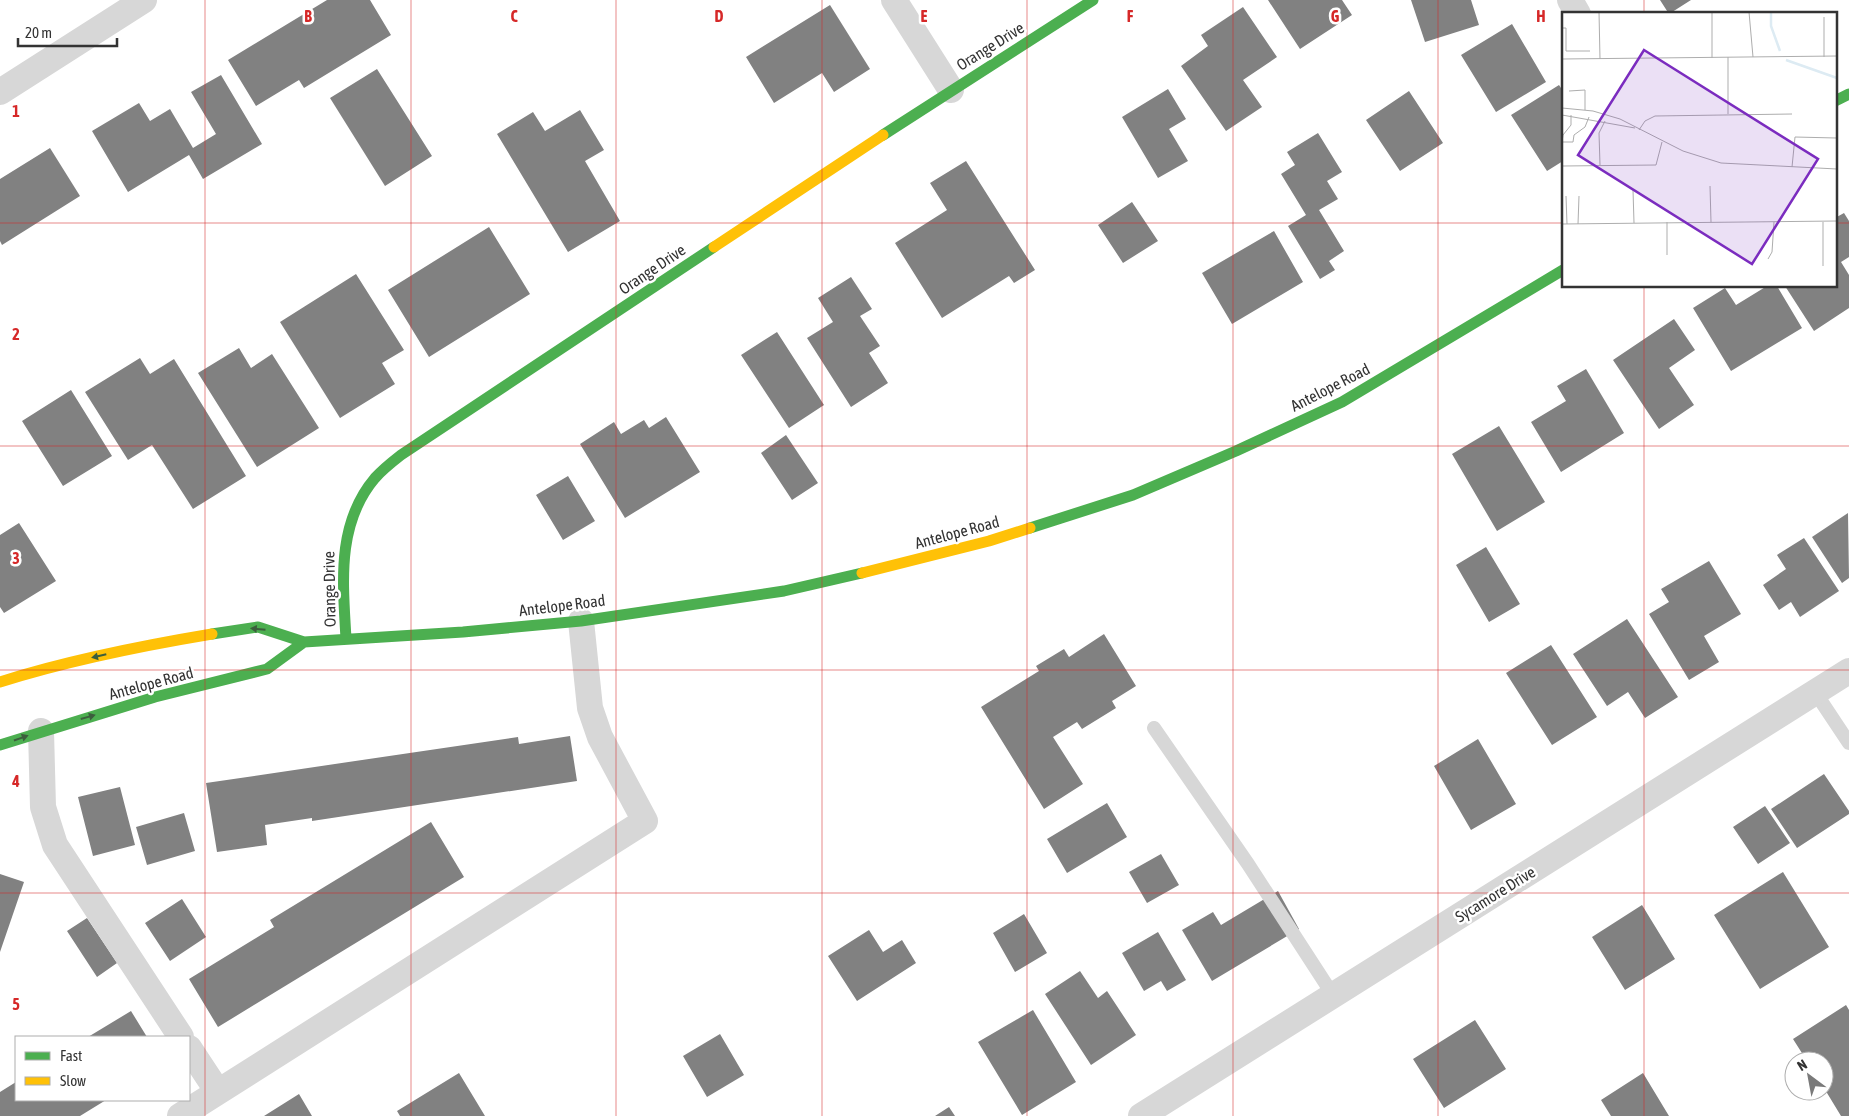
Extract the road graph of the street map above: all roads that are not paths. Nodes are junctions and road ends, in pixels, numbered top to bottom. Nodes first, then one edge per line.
1 (144, 0) edge
2 (894, 0) edge
3 (1093, 0) edge
4 (1570, 0) edge
5 (1577, 12) edge
6 (951, 90) junction
7 (0, 92) edge
8 (1849, 94) edge
9 (1836, 100) edge
10 (1562, 271) edge
11 (581, 621) junction
12 (346, 640) junction
13 (304, 642) junction
14 (1849, 671) edge
15 (0, 682) edge
16 (1815, 692) junction
17 (1154, 728) dead end
18 (41, 731) junction
19 (1849, 743) edge
20 (0, 745) edge
21 (1333, 995) junction
22 (180, 1036) edge
23 (190, 1050) edge
24 (218, 1092) junction
25 (180, 1116) edge
26 (1141, 1116) edge

1 - 7 street
2 - 6 street
3 - 6 main road, Orange Drive
4 - 5 street
6 - 12 main road, Orange Drive
8 - 9 main road
10 - 11 main road, Antelope Road
11 - 12 main road, Antelope Road
11 - 24 street
12 - 13 main road, Antelope Road
13 -> 15 main road, Antelope Road
18 -> 13 main road, Antelope Road
14 - 16 street, Sycamore Drive
16 - 19 lane
16 - 21 street, Sycamore Drive
17 - 21 lane
20 -> 18 main road, Antelope Road
18 - 22 street
21 - 26 street, Sycamore Drive
23 - 24 street
24 - 25 street

